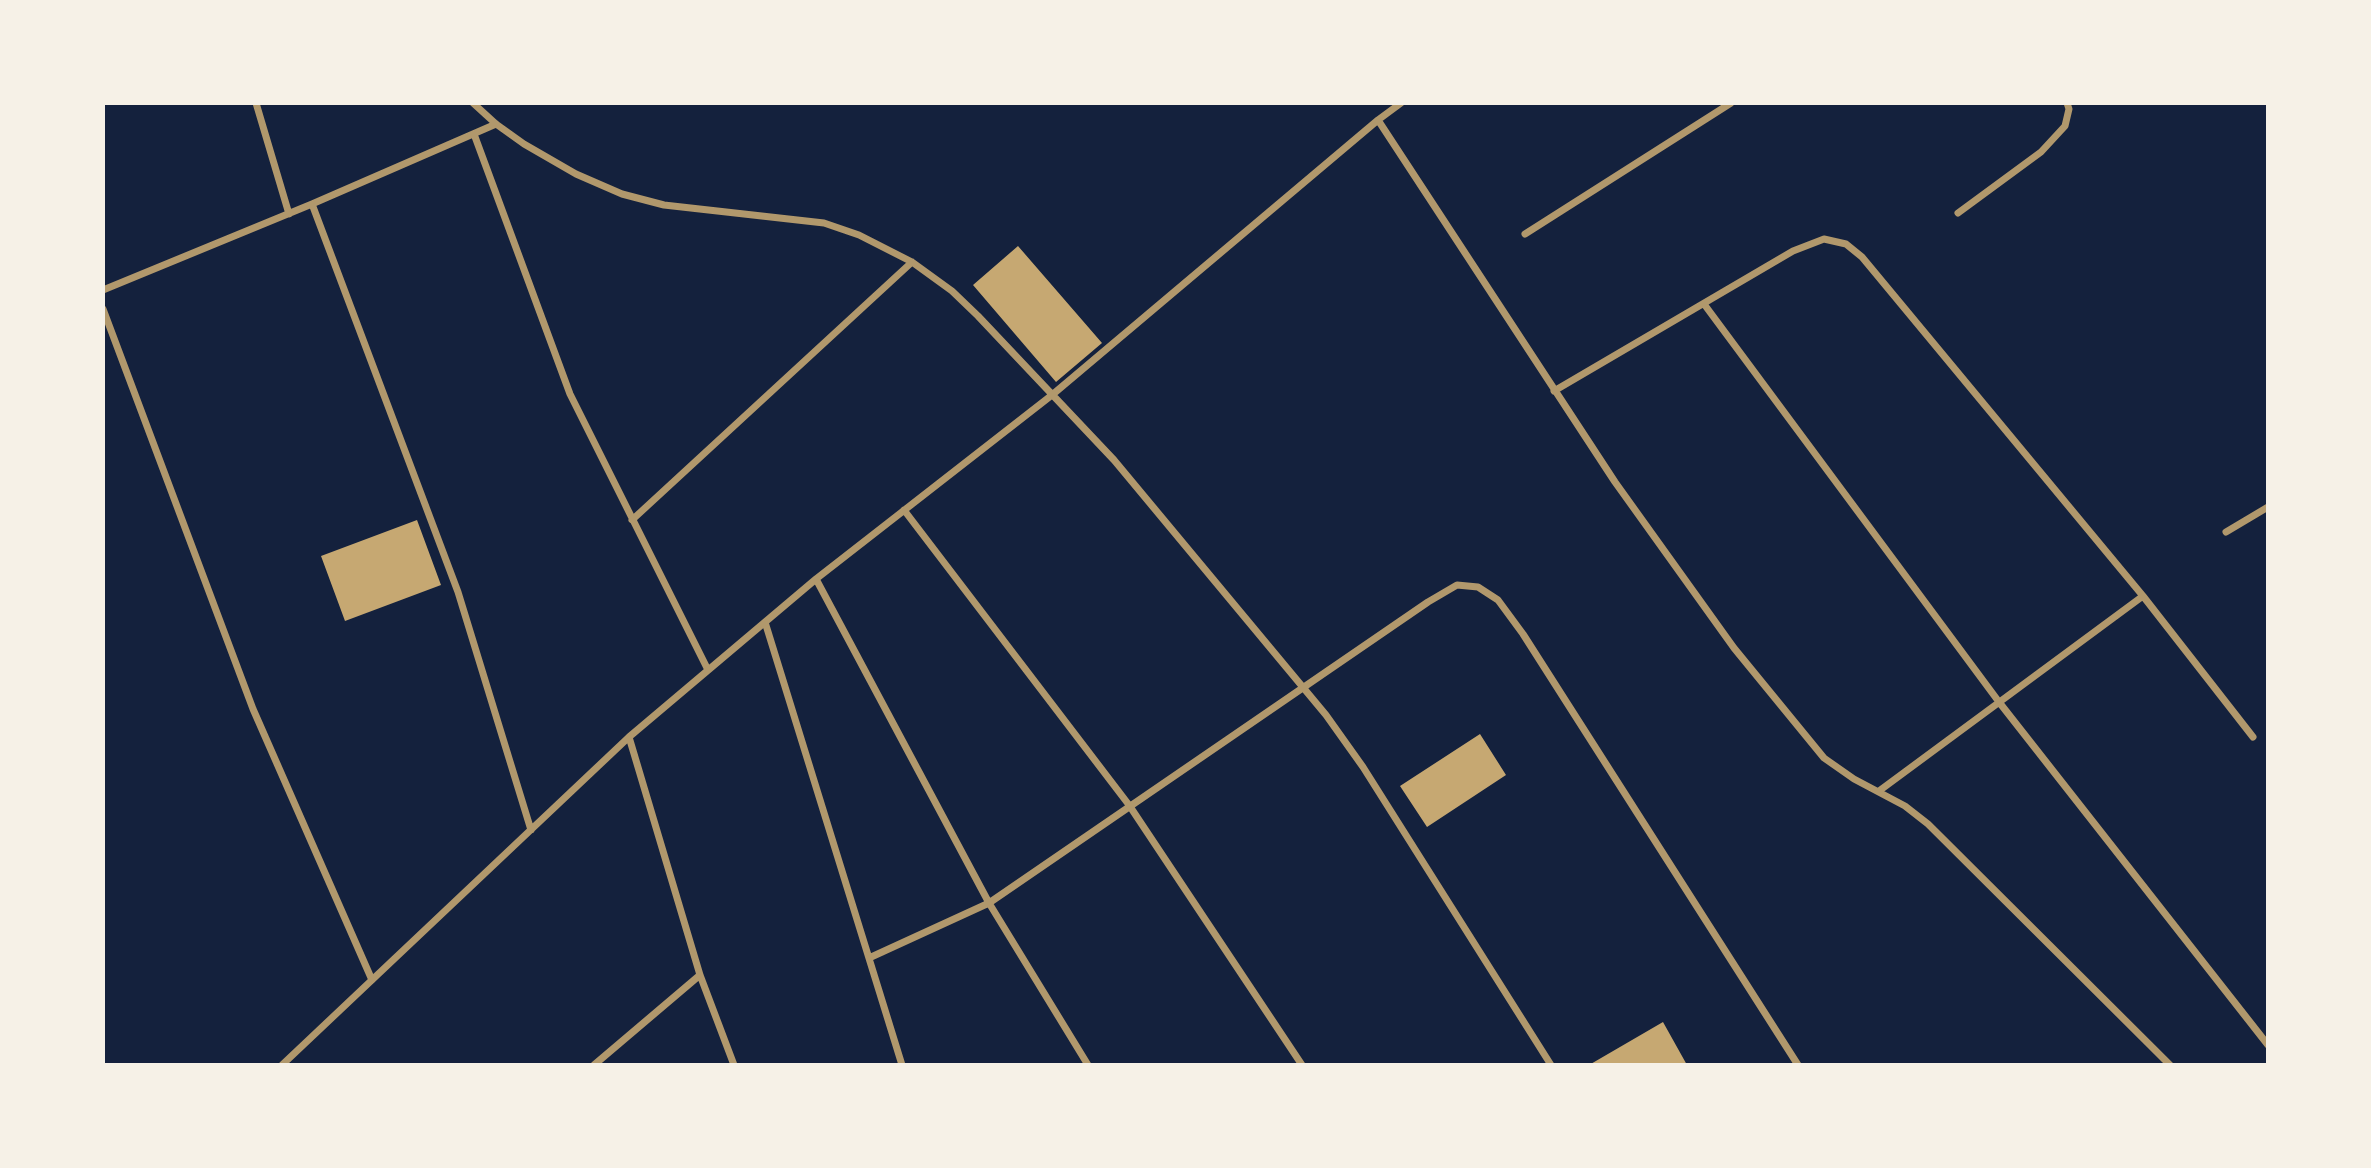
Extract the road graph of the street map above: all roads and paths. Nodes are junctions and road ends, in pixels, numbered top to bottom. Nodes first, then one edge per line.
1 (256, 103) edge
2 (473, 103) edge
3 (1401, 103) edge
4 (1731, 103) edge
5 (2067, 103) edge
6 (1378, 120) junction
7 (496, 124) junction
8 (474, 134) junction
9 (312, 204) junction
10 (289, 214) junction
11 (1958, 214) dead end
12 (1525, 234) dead end
13 (912, 262) junction
14 (103, 290) edge
15 (1704, 304) junction
16 (103, 309) edge
17 (1554, 391) junction
18 (1052, 395) junction
19 (2268, 507) edge
20 (904, 510) junction
21 (632, 520) junction
22 (2226, 532) dead end
23 (816, 579) junction
24 (2143, 596) junction
25 (765, 622) junction
26 (708, 670) junction
27 (1303, 687) junction
28 (1999, 702) junction
29 (629, 737) junction
30 (2253, 737) dead end
31 (1879, 791) junction
32 (1129, 805) junction
33 (531, 830) junction
34 (989, 902) junction
35 (869, 958) junction
36 (700, 975) junction
37 (372, 980) junction
38 (2268, 1045) edge
39 (282, 1065) edge
40 (594, 1065) edge
41 (734, 1065) edge
42 (902, 1065) edge
43 (1088, 1065) edge
44 (1302, 1065) edge
45 (1551, 1065) edge
46 (1798, 1065) edge
47 (2170, 1065) edge

1 - 10 street
2 - 7 street
3 - 6 street
4 - 12 street
5 - 11 street
6 - 17 street
6 - 18 street
7 - 8 street
7 - 13 street
8 - 9 street
8 - 21 street
9 - 10 street
9 - 33 street
10 - 14 street
13 - 18 street
13 - 21 street
15 - 17 street
15 - 24 street
15 - 28 street
16 - 37 street
17 - 31 street
18 - 20 street
18 - 27 street
19 - 22 street
20 - 23 street
20 - 32 street
21 - 26 street
23 - 25 street
23 - 34 street
24 - 28 street
24 - 30 street
25 - 26 street
25 - 35 street
26 - 29 street
27 - 32 street
27 - 45 street
27 - 46 street
28 - 31 street
28 - 38 street
29 - 33 street
29 - 36 street
31 - 47 street
32 - 34 street
32 - 44 street
33 - 37 street
34 - 35 street
34 - 43 street
35 - 42 street
36 - 40 street
36 - 41 street
37 - 39 street

